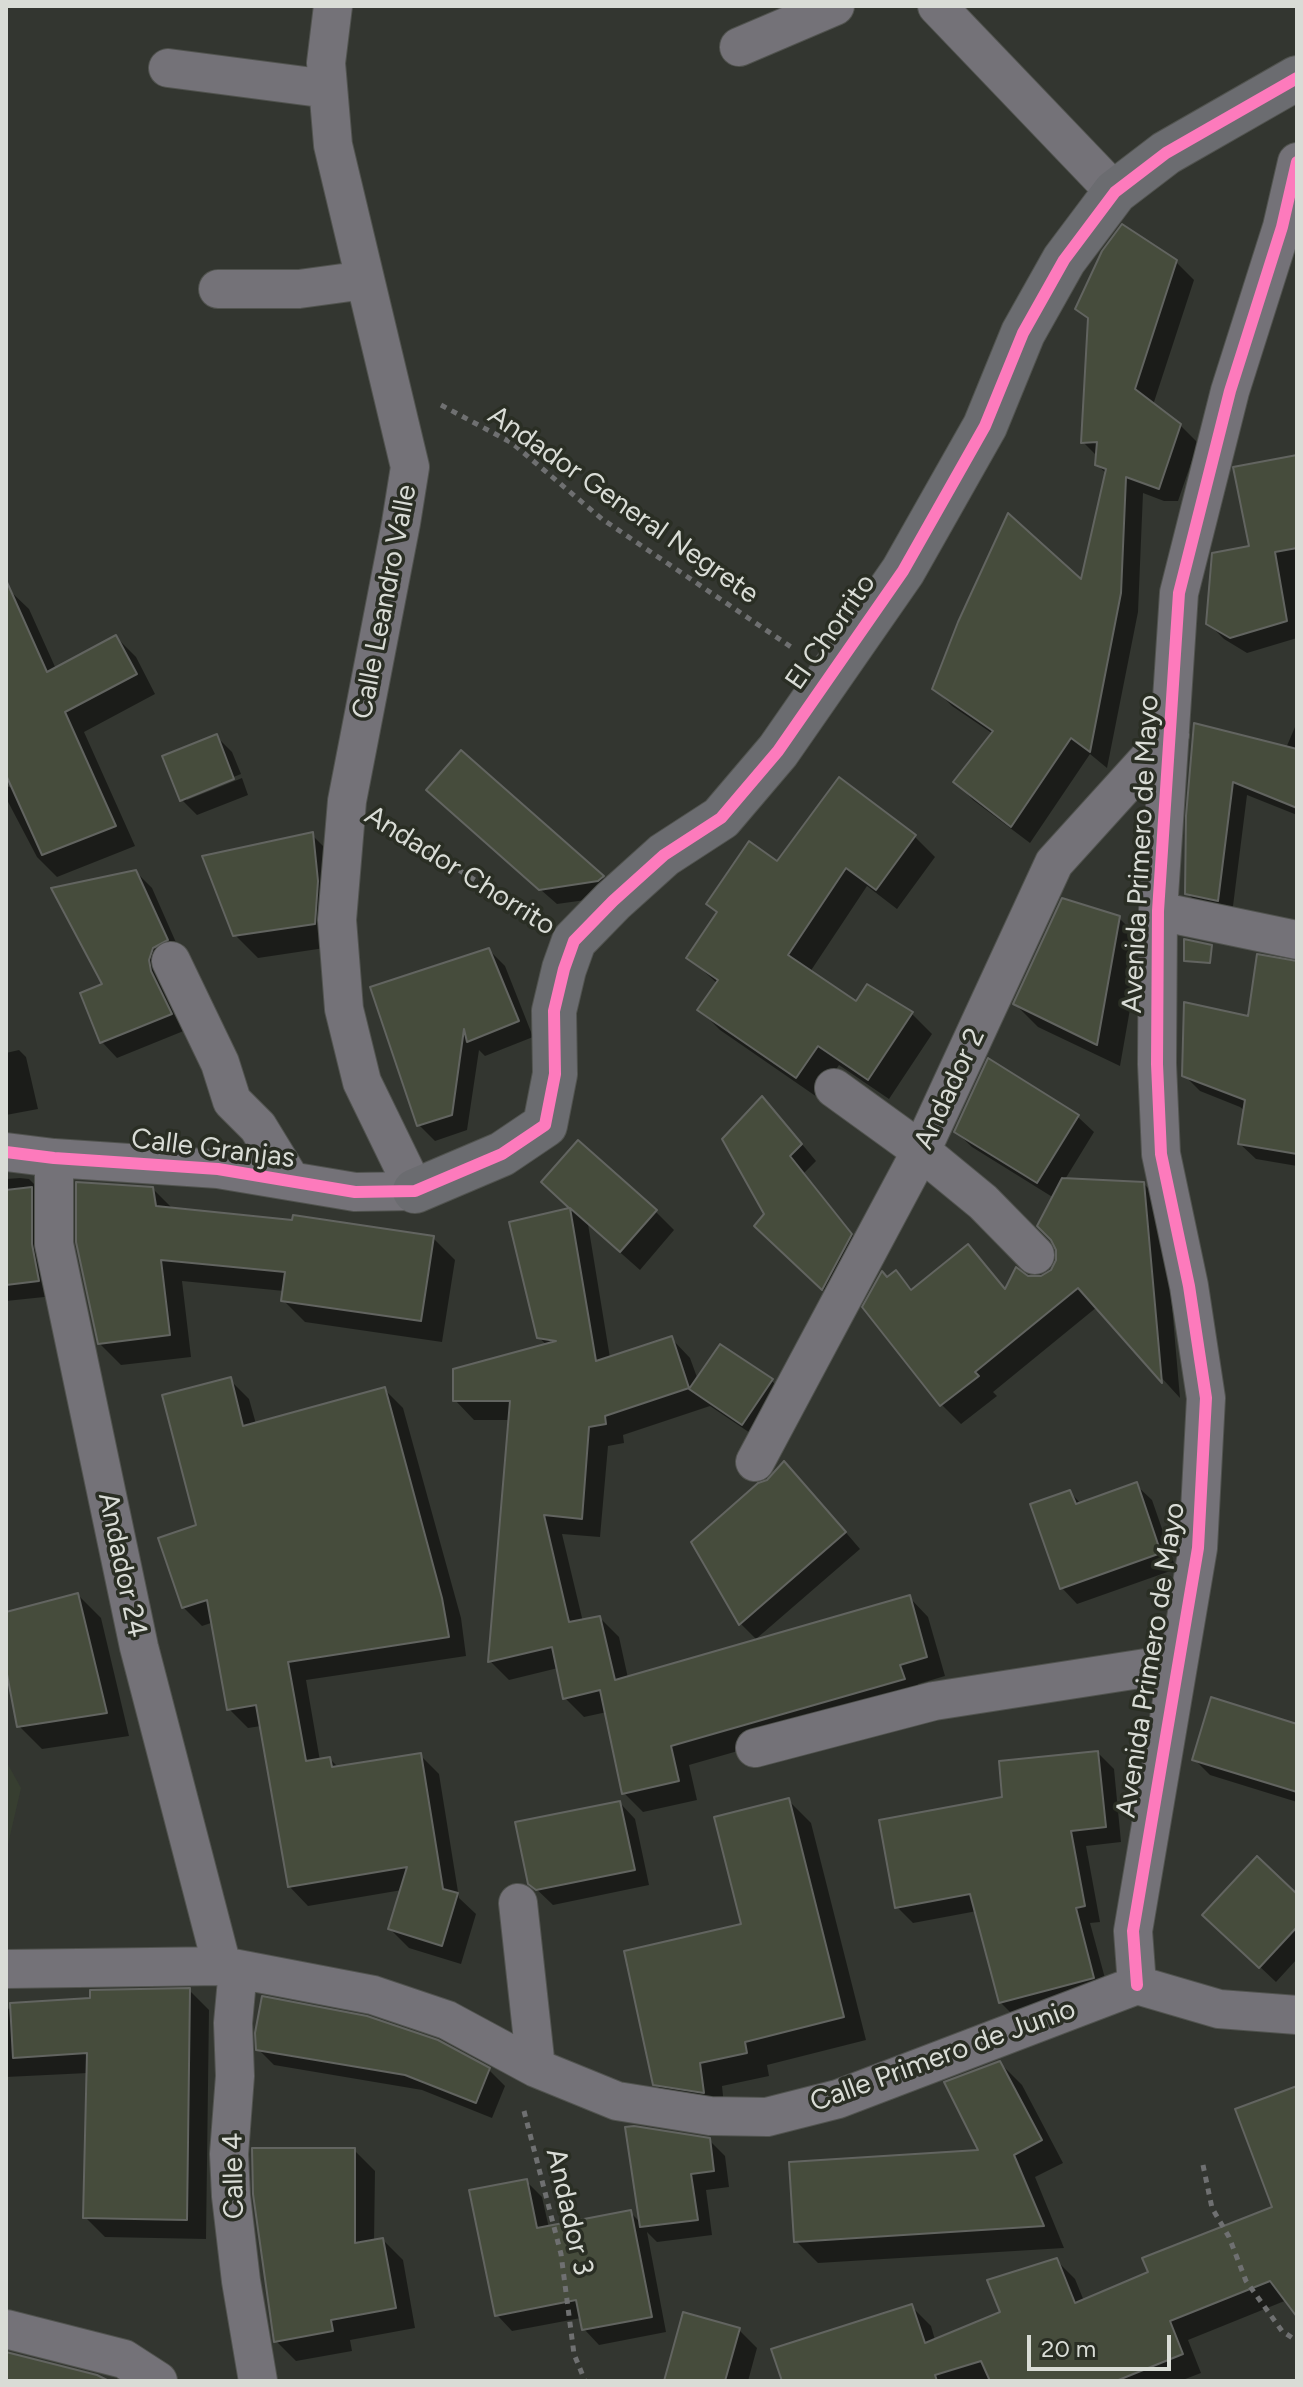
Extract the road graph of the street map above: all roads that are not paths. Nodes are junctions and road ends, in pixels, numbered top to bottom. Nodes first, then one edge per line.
1 (333, 6) edge
2 (835, 6) edge
3 (937, 6) edge
4 (739, 47) dead end
5 (168, 68) dead end
6 (1297, 78) edge
7 (328, 89) junction
8 (1297, 162) edge
9 (1115, 192) junction
10 (365, 280) junction
11 (218, 289) dead end
12 (1170, 735) junction
13 (1158, 911) junction
14 (1297, 940) edge
15 (171, 961) dead end
16 (834, 1088) dead end
17 (921, 1151) junction
18 (6, 1152) edge
19 (54, 1158) junction
20 (291, 1181) junction
21 (415, 1191) junction
22 (1035, 1255) dead end
23 (755, 1462) dead end
24 (1178, 1663) junction
25 (755, 1748) dead end
26 (518, 1903) dead end
27 (230, 1968) junction
28 (6, 1969) edge
29 (1137, 1985) junction
30 (1297, 2015) edge
31 (521, 2060) junction
32 (6, 2329) edge
33 (158, 2381) edge
34 (258, 2381) edge

1 - 7 street, Calle Leandro Valle
2 - 4 street
3 - 9 street
5 - 7 street
6 - 9 street, El Chorrito
7 - 10 street, Calle Leandro Valle
8 - 12 street, Avenida Primero de Mayo
9 - 21 street, El Chorrito
10 - 11 street
10 - 21 street, Calle Leandro Valle
12 - 13 street, Avenida Primero de Mayo
12 - 17 street, Andador 2
13 - 14 street
13 - 24 street, Avenida Primero de Mayo
15 - 20 street
16 - 17 street
17 - 22 street
17 - 23 street, Andador 2
18 - 19 street, Calle Granjas
19 - 20 street, Calle Granjas
19 - 27 street, Andador 24
20 - 21 street, Calle Granjas
24 - 25 street
24 - 29 street, Avenida Primero de Mayo
26 - 31 street
27 - 28 street, Calle Primero de Junio
27 - 31 street, Calle Primero de Junio
27 - 34 street, Calle 4
29 - 30 street
29 - 31 street, Calle Primero de Junio
32 - 33 street

